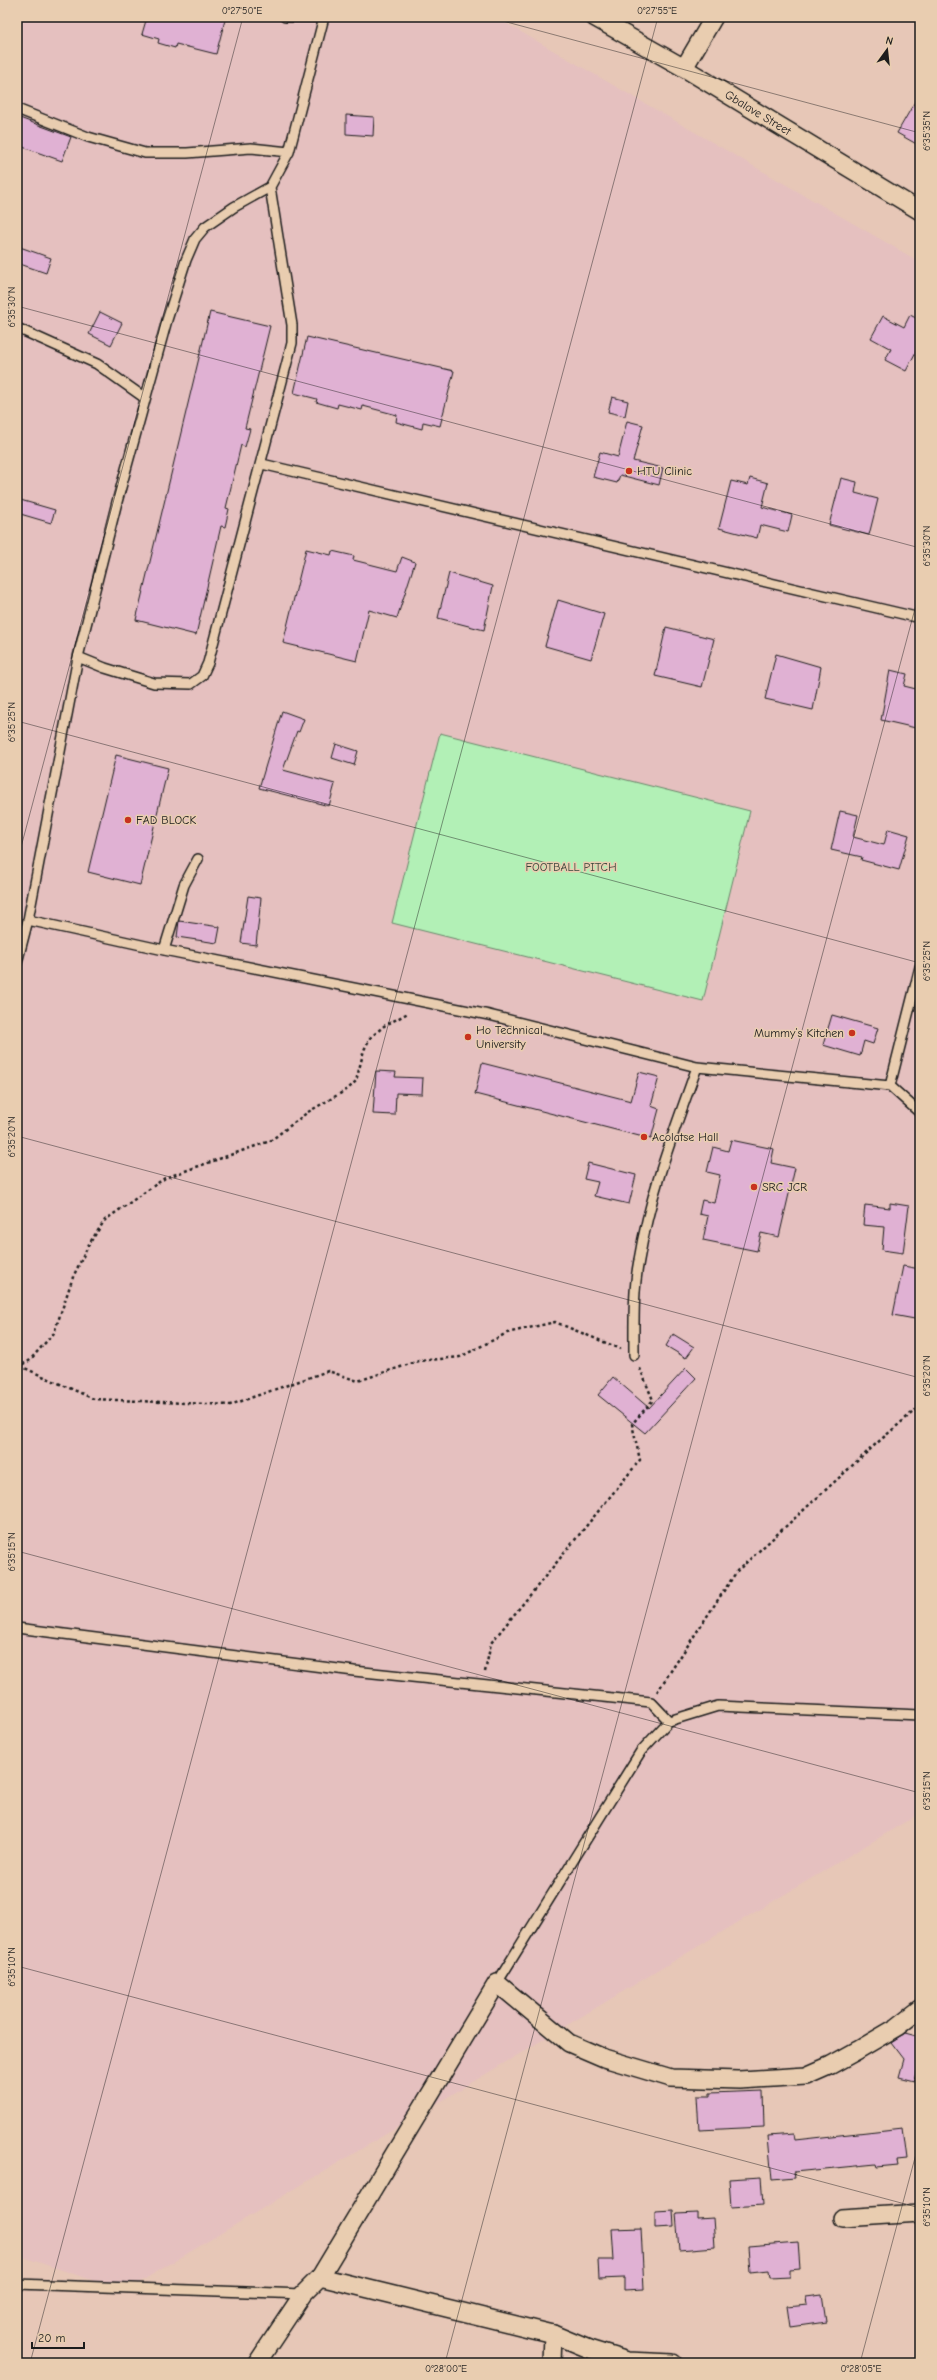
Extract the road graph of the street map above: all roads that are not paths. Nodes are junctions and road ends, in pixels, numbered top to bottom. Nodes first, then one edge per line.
1 (285, 17) edge
2 (324, 17) edge
3 (594, 17) edge
4 (714, 17) edge
5 (684, 68) junction
6 (17, 109) edge
7 (289, 152) junction
8 (270, 187) junction
9 (920, 211) edge
10 (17, 328) edge
11 (145, 398) junction
12 (262, 464) junction
13 (920, 618) edge
14 (78, 657) junction
15 (198, 859) dead end
16 (28, 920) junction
17 (164, 950) junction
18 (17, 963) edge
19 (920, 967) edge
20 (697, 1067) junction
21 (890, 1086) junction
22 (920, 1113) edge
23 (634, 1355) road end
24 (17, 1628) edge
25 (920, 1715) edge
26 (669, 1721) junction
27 (497, 1983) junction
28 (920, 2009) edge
29 (920, 2213) edge
30 (842, 2218) dead end
31 (320, 2277) junction
32 (17, 2284) edge
33 (303, 2294) junction
34 (553, 2334) junction
35 (257, 2363) edge
36 (552, 2363) edge
37 (673, 2363) edge

1 - 2 lane
2 - 7 lane
3 - 5 street, Gbalave Street
4 - 5 street
5 - 9 street, Gbalave Street
6 - 7 lane
7 - 8 lane
8 - 11 lane
8 - 12 lane
10 - 11 lane
11 - 14 lane
12 - 13 lane
12 - 14 lane
14 - 16 lane
15 - 17 lane
16 - 17 lane
16 - 18 lane
17 - 20 lane
19 - 21 lane
20 - 21 lane
20 - 23 lane
21 - 22 lane
24 - 26 lane
25 - 26 lane
26 - 27 lane
27 - 28 street
27 - 31 street
29 - 30 street
31 - 33 street
31 - 34 street
32 - 33 lane
33 - 35 street
34 - 36 street
34 - 37 street

